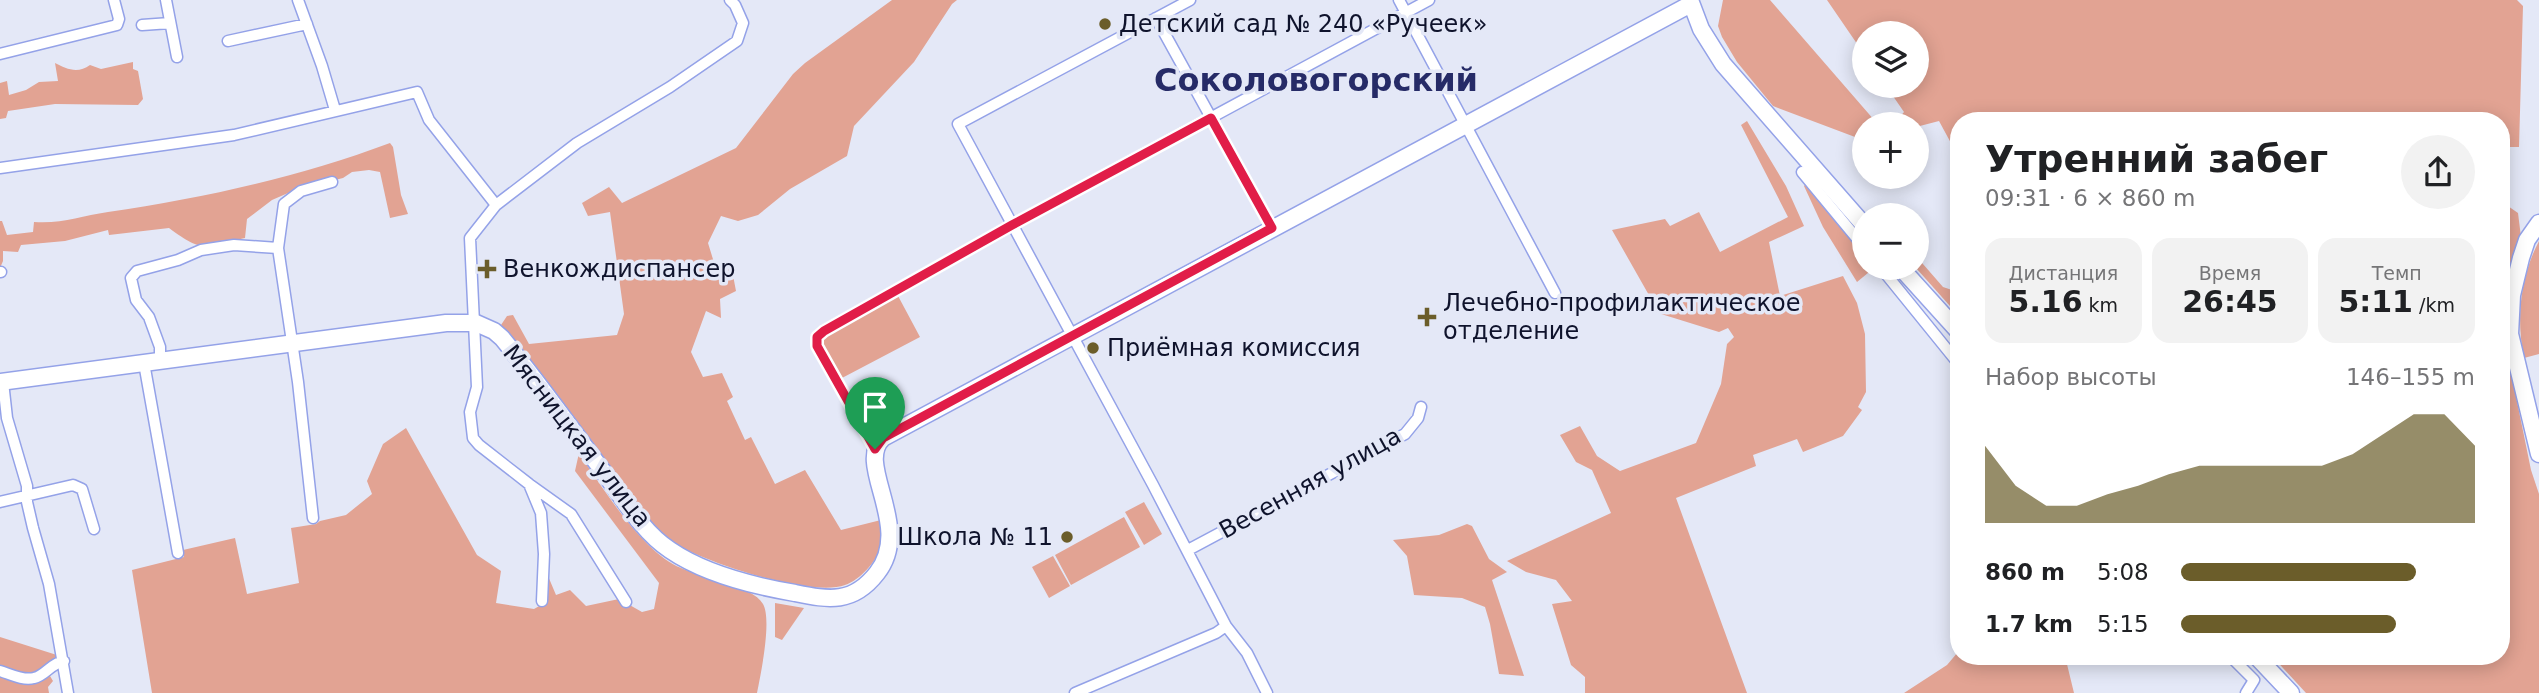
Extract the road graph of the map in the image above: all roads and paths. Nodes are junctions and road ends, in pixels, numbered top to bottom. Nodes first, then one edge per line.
1 (114, 0) edge
2 (166, 0) edge
3 (298, 0) edge
4 (730, 0) edge
5 (1190, 0) edge
6 (1399, 0) edge
7 (1429, 0) edge
8 (1683, 4) edge
9 (1406, 13) junction
10 (1156, 18) junction
11 (170, 23) junction
12 (307, 24) junction
13 (142, 25) dead end
14 (228, 41) dead end
15 (0, 54) edge
16 (177, 57) dead end
17 (334, 110) junction
18 (1211, 118) junction
19 (1466, 125) junction
20 (0, 168) edge
21 (1802, 172) dead end
22 (332, 182) dead end
23 (496, 205) junction
24 (1852, 211) edge
25 (2539, 223) edge
26 (1012, 225) junction
27 (1272, 228) junction
28 (1852, 232) edge
29 (278, 248) junction
30 (1891, 280) edge
31 (1912, 280) edge
32 (1555, 293) dead end
33 (1950, 322) edge
34 (476, 323) junction
35 (1072, 337) junction
36 (293, 342) junction
37 (1950, 353) edge
38 (152, 363) junction
39 (1, 382) edge
40 (1421, 407) dead end
41 (5, 426) edge
42 (877, 446) junction
43 (2539, 454) edge
44 (529, 484) junction
45 (27, 495) junction
46 (0, 502) edge
47 (313, 518) dead end
48 (94, 529) dead end
49 (1188, 550) junction
50 (178, 554) dead end
51 (542, 601) dead end
52 (626, 602) dead end
53 (1226, 626) junction
54 (64, 661) junction
55 (2239, 665) edge
56 (2265, 665) edge
57 (0, 671) edge
58 (68, 693) edge
59 (1075, 693) edge
60 (1266, 693) edge
61 (2246, 693) edge
62 (2291, 693) edge

1 - 15 street
2 - 11 street
3 - 12 street
4 - 23 street
5 - 10 street
6 - 9 street
7 - 9 street
8 - 19 main road
8 - 24 main road
9 - 18 street
9 - 19 street
10 - 18 street
10 - 26 street
11 - 13 street
11 - 16 street
12 - 14 street
12 - 17 street
17 - 20 street
17 - 23 street
18 - 26 street
18 - 27 street
19 - 27 main road
19 - 32 street
21 - 28 street
22 - 29 street
23 - 34 street
25 - 43 main road
26 - 35 street
26 - 42 street
27 - 35 main road
29 - 36 street
29 - 38 street
30 - 37 street
31 - 33 main road
34 - 36 main road
34 - 42 main road, Мясницкая улица
34 - 44 street
35 - 42 main road
35 - 49 street
36 - 38 main road
36 - 47 street
38 - 39 main road
38 - 50 street
39 - 41 street
40 - 49 street, Весенняя улица
41 - 45 street
44 - 51 street
44 - 52 street
45 - 46 street
45 - 48 street
45 - 54 street
49 - 53 street
53 - 59 street
53 - 60 street
54 - 57 street
54 - 58 street
55 - 61 street
56 - 62 main road

